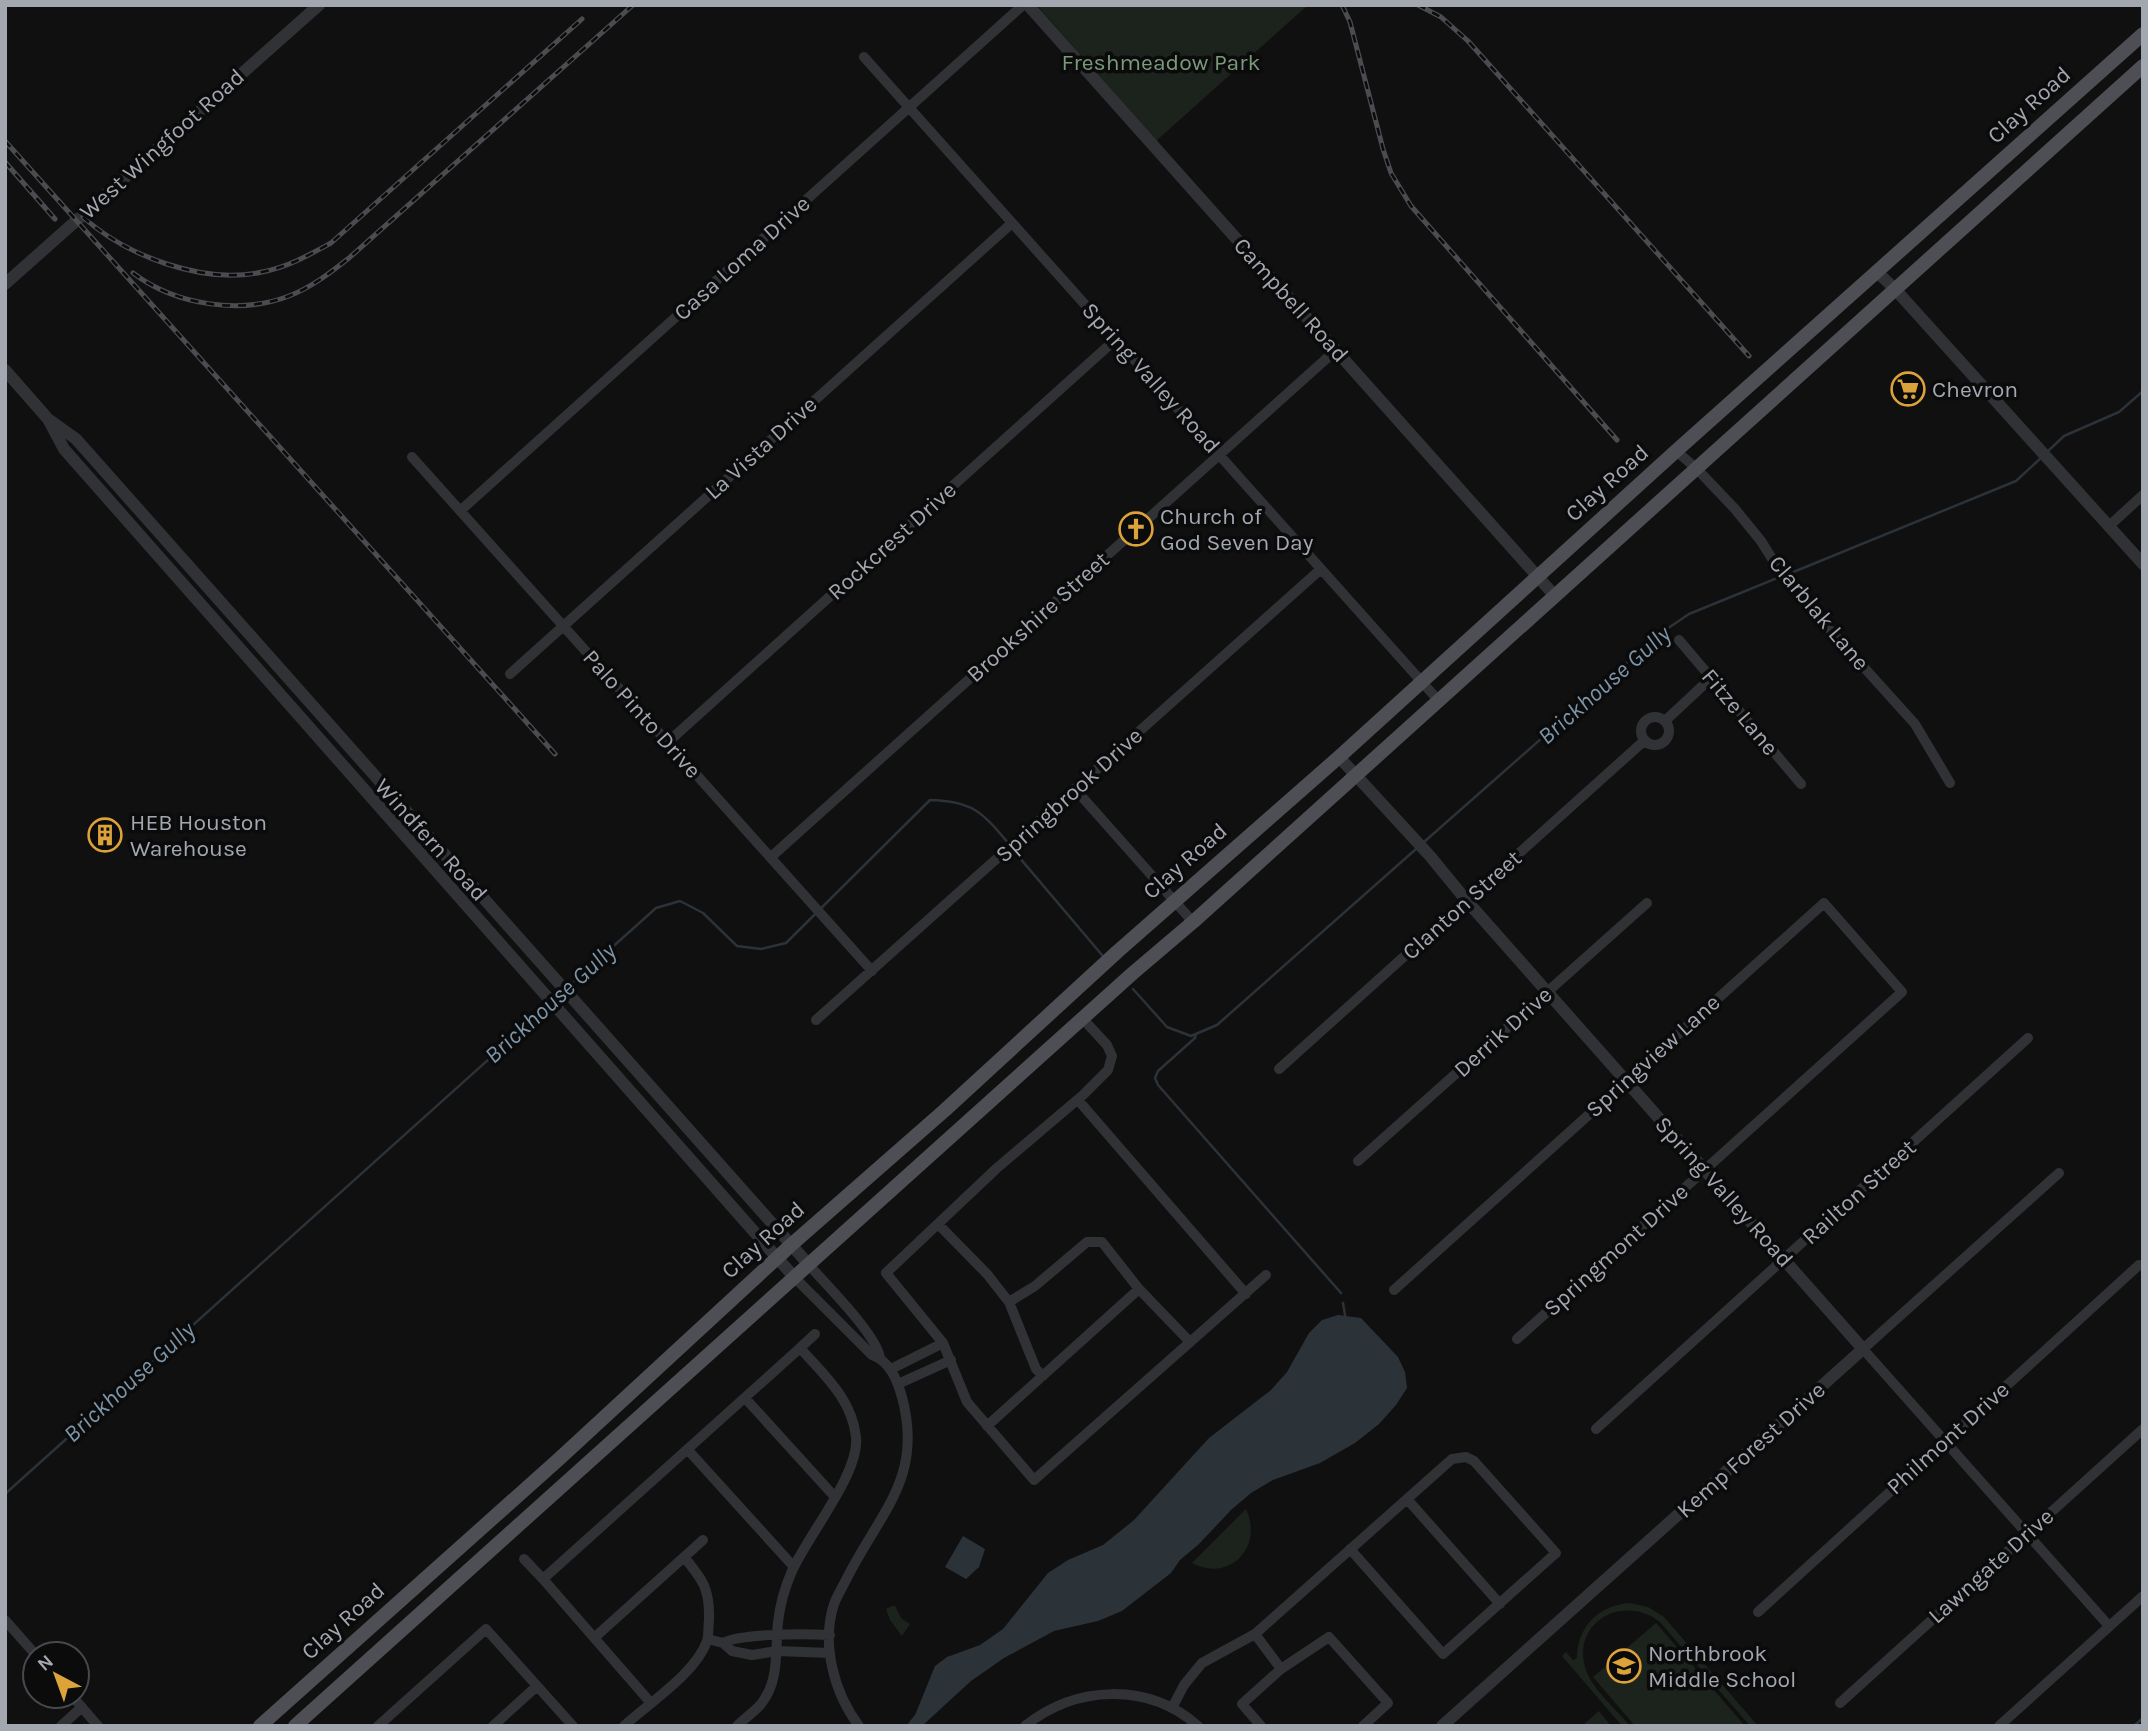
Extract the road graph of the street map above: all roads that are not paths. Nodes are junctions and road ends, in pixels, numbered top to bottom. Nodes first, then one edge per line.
1 (319, 5) edge
2 (1025, 5) edge
3 (2143, 34) edge
4 (864, 57) dead end
5 (2143, 66) edge
6 (2068, 101) junction
7 (909, 108) junction
8 (2084, 118) junction
9 (1990, 171) junction
10 (2006, 188) junction
11 (1012, 223) junction
12 (1877, 272) junction
13 (5, 284) edge
14 (1894, 288) junction
15 (1116, 339) junction
16 (1336, 350) junction
17 (5, 370) edge
18 (48, 419) junction
19 (1676, 451) junction
20 (1220, 455) junction
21 (412, 457) dead end
22 (1696, 468) junction
23 (1633, 490) junction
24 (2143, 495) edge
25 (460, 511) junction
26 (1645, 512) junction
27 (2109, 526) junction
28 (2143, 564) edge
29 (1321, 569) junction
30 (1537, 577) junction
31 (1554, 595) junction
32 (563, 625) junction
33 (1679, 640) dead end
34 (510, 674) dead end
35 (1711, 678) junction
36 (1422, 681) junction
37 (1438, 700) junction
38 (1665, 721) junction
39 (1645, 740) junction
40 (668, 742) junction
41 (1339, 757) junction
42 (1356, 776) junction
43 (1950, 783) dead end
44 (1801, 784) dead end
45 (1075, 789) junction
46 (771, 857) junction
47 (1466, 900) junction
48 (1174, 901) junction
49 (1647, 903) dead end
50 (1193, 922) junction
51 (872, 971) junction
52 (1547, 992) junction
53 (1902, 992) joint
54 (585, 1013) junction
55 (564, 1017) junction
56 (1083, 1019) junction
57 (816, 1020) dead end
58 (2028, 1038) dead end
59 (1279, 1069) dead end
60 (1625, 1080) junction
61 (1078, 1100) junction
62 (669, 1107) junction
63 (945, 1110) junction
64 (655, 1119) junction
65 (959, 1129) junction
66 (1358, 1161) dead end
67 (1705, 1171) junction
68 (2059, 1173) dead end
69 (938, 1224) junction
70 (791, 1245) junction
71 (776, 1258) junction
72 (1784, 1260) junction
73 (2139, 1265) dead end
74 (810, 1266) junction
75 (1265, 1275) dead end
76 (795, 1278) junction
77 (1139, 1289) junction
78 (1394, 1290) dead end
79 (1246, 1294) junction
80 (1009, 1302) junction
81 (815, 1334) dead end
82 (1517, 1339) dead end
83 (1191, 1342) junction
84 (943, 1343) junction
85 (800, 1348) junction
86 (1863, 1349) junction
87 (880, 1358) junction
88 (951, 1360) junction
89 (891, 1369) junction
90 (1043, 1376) junction
91 (898, 1384) junction
92 (745, 1398) junction
93 (987, 1426) junction
94 (1596, 1429) dead end
95 (2143, 1429) edge
96 (1944, 1441) junction
97 (688, 1450) junction
98 (559, 1459) junction
99 (574, 1477) junction
100 (834, 1496) junction
101 (1407, 1499) junction
102 (2027, 1534) junction
103 (703, 1540) dead end
104 (1350, 1549) junction
105 (684, 1557) junction
106 (524, 1559) dead end
107 (794, 1567) junction
108 (428, 1575) junction
109 (543, 1579) junction
110 (444, 1593) junction
111 (2143, 1596) edge
112 (1500, 1604) junction
113 (1758, 1612) dead end
114 (5, 1619) edge
115 (2109, 1626) junction
116 (1255, 1634) junction
117 (830, 1635) junction
118 (803, 1636) junction
119 (777, 1637) junction
120 (594, 1638) junction
121 (708, 1639) junction
122 (24, 1640) edge
123 (723, 1643) junction
124 (777, 1651) junction
125 (803, 1653) junction
126 (830, 1653) junction
127 (1281, 1669) junction
128 (305, 1686) junction
129 (537, 1686) junction
130 (650, 1702) junction
131 (320, 1703) junction
132 (1840, 1703) dead end
133 (1172, 1708) junction
134 (79, 1710) edge
135 (85, 1710) edge
136 (61, 1726) edge
137 (98, 1726) edge
138 (260, 1726) edge
139 (295, 1726) edge
140 (379, 1726) edge
141 (493, 1726) edge
142 (573, 1726) edge
143 (624, 1726) edge
144 (737, 1726) edge
145 (859, 1726) edge
146 (1025, 1726) edge
147 (1198, 1726) edge
148 (1261, 1726) edge
149 (1363, 1726) edge
150 (1443, 1726) edge
151 (1999, 1726) edge

1 - 13 street, West Wingfoot Road
2 - 7 street, Casa Loma Drive
2 - 16 street, Campbell Road
3 - 6 main road, Clay Road
4 - 7 street, Spring Valley Road
5 - 8 main road, Clay Road
6 - 8 main road
6 - 9 main road, Clay Road
7 - 11 street, Spring Valley Road
7 - 25 street, Casa Loma Drive
8 - 10 main road, Clay Road
9 - 10 main road
9 - 12 main road, Clay Road
10 - 14 main road, Clay Road
11 - 15 street, Spring Valley Road
11 - 32 street, La Vista Drive
12 - 14 street
12 - 19 main road, Clay Road
14 - 22 main road, Clay Road
14 - 27 street
15 - 20 street, Spring Valley Road
15 - 40 street, Rockcrest Drive
16 - 20 street, Brookshire Street
16 - 30 street, Campbell Road
17 - 18 street, Windfern Road
18 - 54 street, Windfern Road
18 - 55 street, Windfern Road
19 - 22 street, Clarblak Lane
19 - 23 main road, Clay Road
20 - 29 street, Spring Valley Road
20 - 46 street, Brookshire Street
21 - 25 street, Palo Pinto Drive
22 - 26 main road, Clay Road
22 - 43 street, Clarblak Lane
23 - 26 main road
23 - 30 main road, Clay Road
24 - 27 street
25 - 32 street, Palo Pinto Drive
26 - 31 main road, Clay Road
27 - 28 street
29 - 36 street, Spring Valley Road
29 - 45 street, Springbrook Drive
30 - 31 street, Campbell Road
30 - 36 main road, Clay Road
31 - 37 main road, Clay Road
32 - 34 street, La Vista Drive
32 - 40 street, Palo Pinto Drive
33 - 35 street, Fitze Lane
35 - 38 street, Clanton Street
35 - 44 street, Fitze Lane
36 - 37 street, Spring Valley Road
36 - 41 main road, Clay Road
37 - 42 main road, Clay Road
38 - 39 street, Clanton Street
38 - 39 street, Clanton Street
39 - 47 street, Clanton Street
40 - 46 street, Palo Pinto Drive
41 - 42 street, Spring Valley Road
41 - 48 main road, Clay Road
42 - 47 street, Spring Valley Road
42 - 50 main road, Clay Road
45 - 48 street
45 - 51 street, Springbrook Drive
46 - 51 street, Palo Pinto Drive
47 - 52 street, Spring Valley Road
47 - 59 street, Clanton Street
48 - 50 street
48 - 63 main road, Clay Road
49 - 52 street, Derrik Drive
50 - 56 main road, Clay Road
51 - 57 street, Springbrook Drive
52 - 60 street, Spring Valley Road
52 - 66 street, Derrik Drive
53 - 60 street, Springview Lane
53 - 67 street, Springmont Drive
54 - 55 street
54 - 62 street, Windfern Road
55 - 64 street, Windfern Road
56 - 61 street
56 - 65 main road, Clay Road
58 - 72 street, Railton Street
60 - 67 street, Spring Valley Road
60 - 78 street, Springview Lane
61 - 69 street
61 - 79 street
62 - 64 street
62 - 70 street, Windfern Road
63 - 65 main road
63 - 70 main road, Clay Road
64 - 71 street, Windfern Road
65 - 74 main road, Clay Road
67 - 72 street, Spring Valley Road
67 - 82 street, Springmont Drive
68 - 86 street, Kemp Forest Drive
69 - 80 street
69 - 84 street
70 - 71 main road, Clay Road
70 - 74 street, Windfern Road
71 - 76 street, Windfern Road
71 - 98 main road, Clay Road
72 - 86 street, Spring Valley Road
72 - 94 street, Railton Street
73 - 96 street, Philmont Drive
74 - 76 main road, Clay Road
74 - 87 street
75 - 79 street
76 - 87 street
76 - 99 main road, Clay Road
77 - 80 street
77 - 83 street
77 - 90 street
79 - 83 street
80 - 90 street
81 - 85 street
83 - 93 street
84 - 88 street
84 - 89 street
85 - 92 street
85 - 100 street
86 - 96 street, Spring Valley Road
86 - 150 street, Kemp Forest Drive
87 - 89 street
88 - 91 street
88 - 93 street
89 - 91 street
90 - 93 street
91 - 117 street
92 - 97 street
92 - 100 street
95 - 102 street, Lawngate Drive
96 - 102 street, Spring Valley Road
96 - 113 street, Philmont Drive
97 - 107 street
97 - 109 street
98 - 99 main road
98 - 108 main road, Clay Road
99 - 110 main road, Clay Road
100 - 107 street
101 - 104 street
101 - 112 street
101 - 112 street
102 - 115 street, Spring Valley Road
102 - 132 street, Lawngate Drive
103 - 105 street
104 - 112 street
104 - 116 street
105 - 120 street
105 - 121 street
106 - 109 street
107 - 119 street
108 - 110 main road
108 - 128 main road, Clay Road
109 - 120 street
110 - 131 main road, Clay Road
111 - 115 street
114 - 122 street
115 - 151 street
116 - 127 street
116 - 133 street
117 - 118 street
117 - 126 street
118 - 119 street
118 - 125 street
119 - 123 street
119 - 124 street
120 - 130 street
121 - 123 street
121 - 130 street
123 - 124 street
124 - 125 street
124 - 144 street
125 - 126 street
126 - 145 street
127 - 148 street
127 - 149 street
128 - 131 main road
128 - 138 main road, Clay Road
129 - 140 street
129 - 141 street
129 - 142 street
130 - 143 street
131 - 139 main road, Clay Road
133 - 146 street
133 - 147 street
134 - 136 street
135 - 137 street

